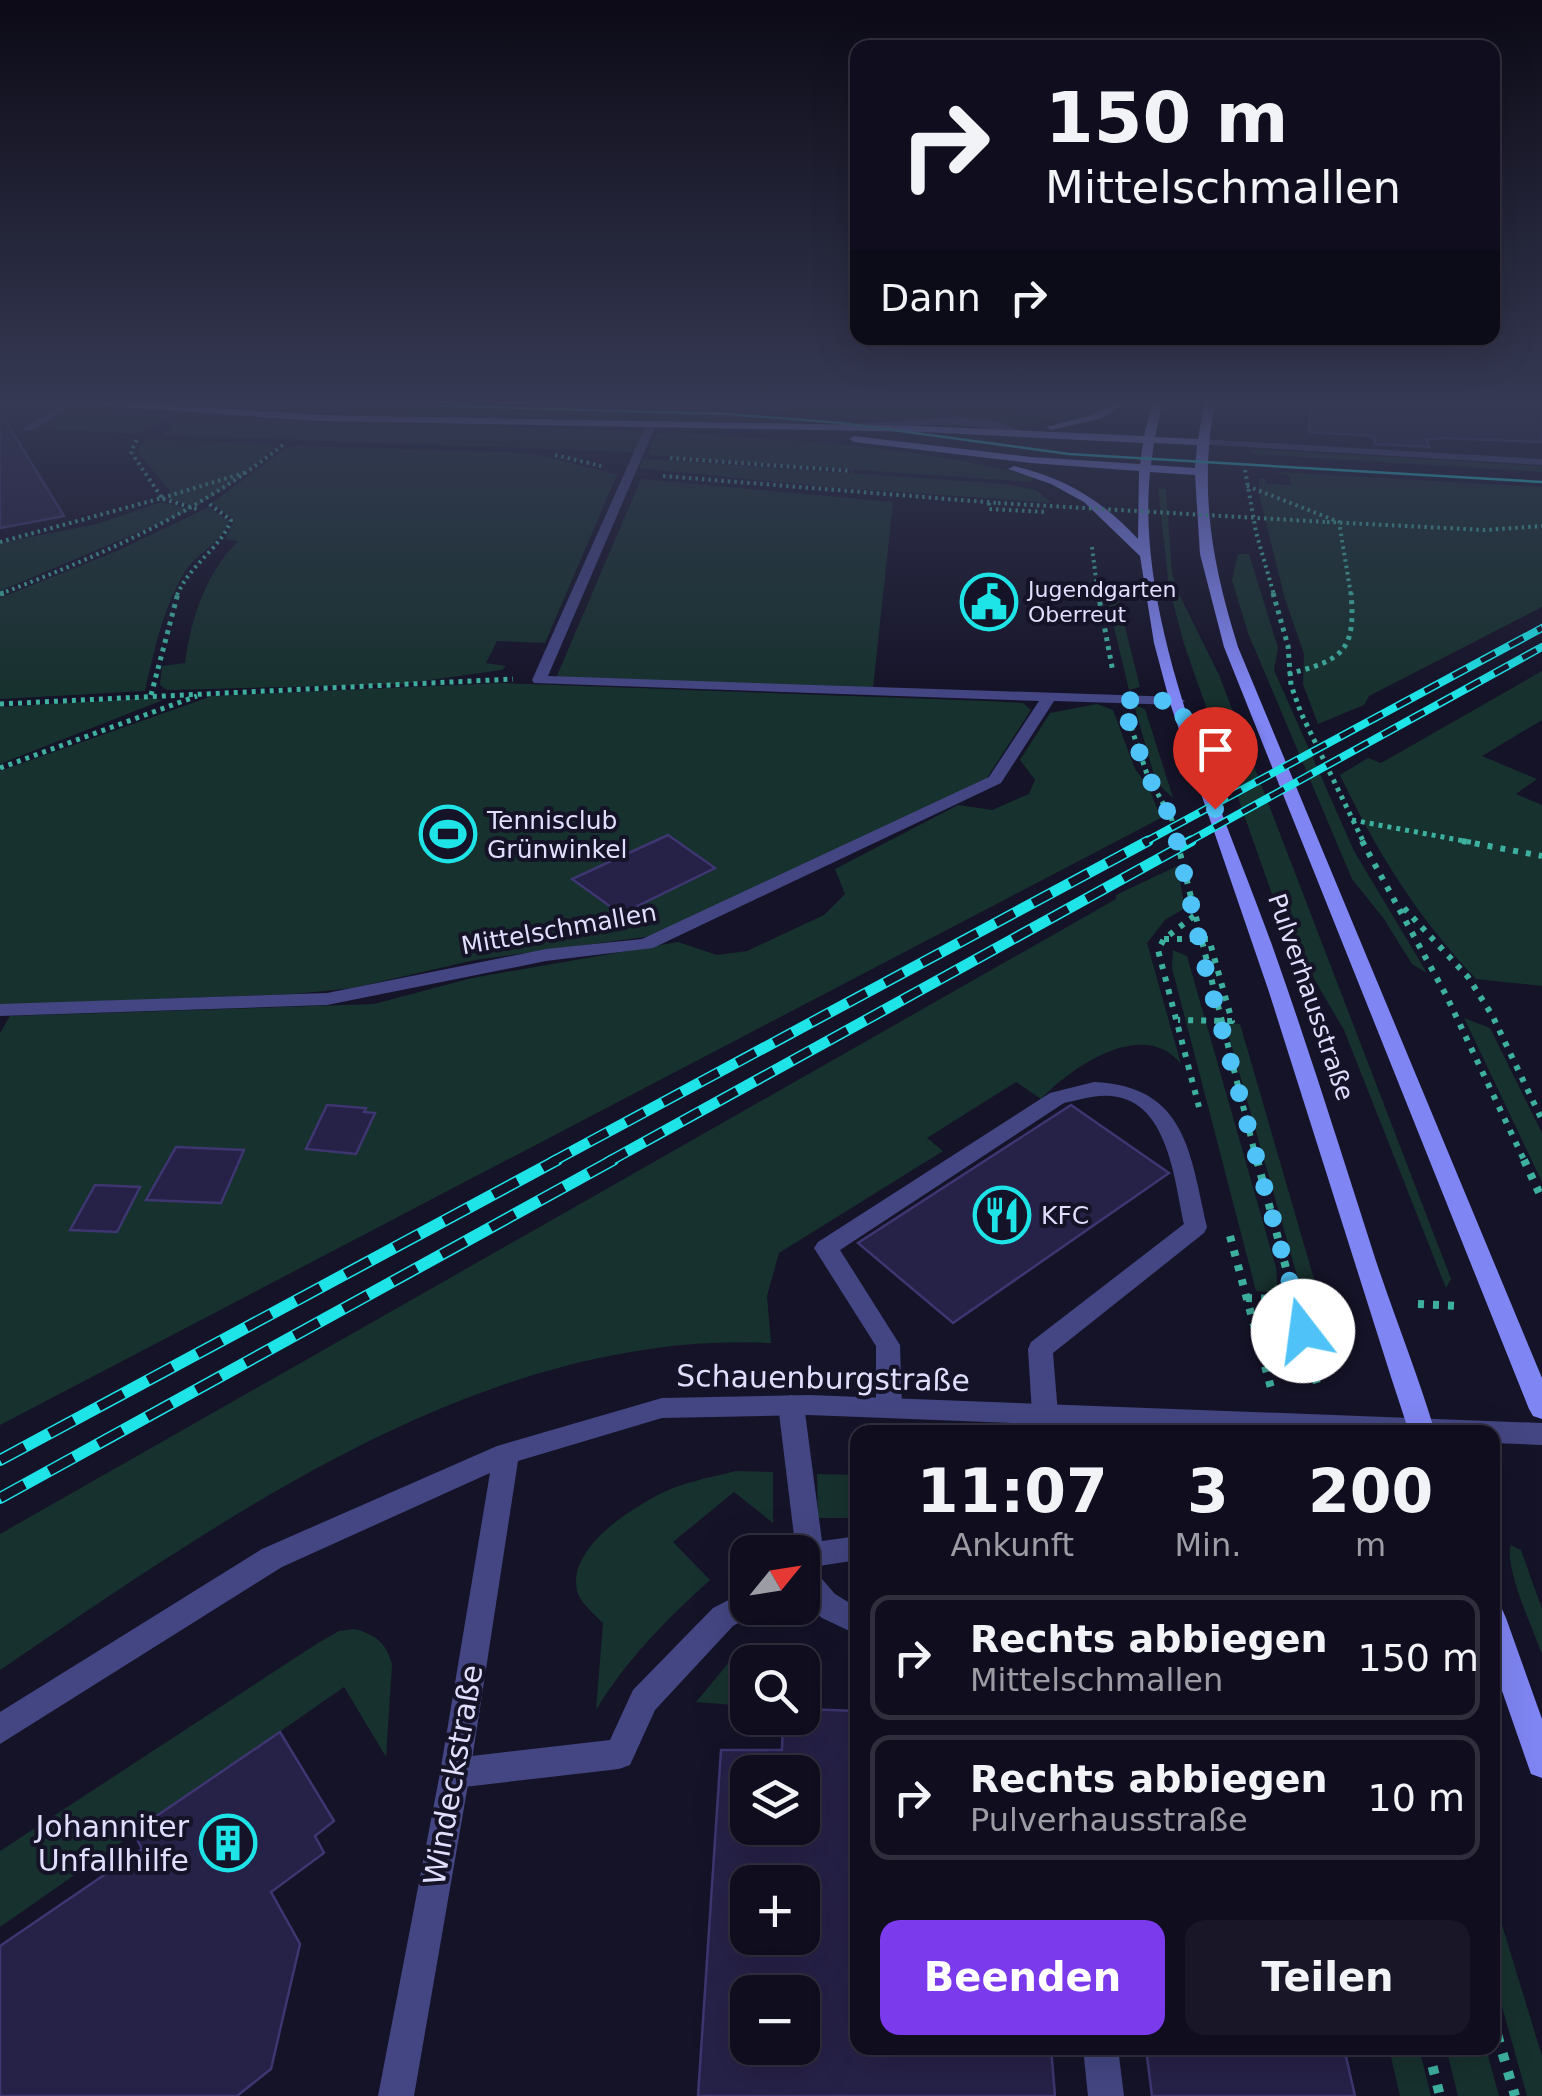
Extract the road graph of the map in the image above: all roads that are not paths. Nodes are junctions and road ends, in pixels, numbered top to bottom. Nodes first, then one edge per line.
1 (620, 498) edge
2 (1086, 498) edge
3 (1145, 498) edge
4 (1199, 498) edge
5 (1146, 555) junction
6 (1049, 697) junction
7 (1178, 701) junction
8 (0, 1010) edge
9 (791, 1406) junction
10 (890, 1408) junction
11 (1542, 1409) edge
12 (1045, 1414) junction
13 (1341, 1425) edge
14 (1419, 1425) edge
15 (1500, 1433) edge
16 (1542, 1434) edge
17 (506, 1454) junction
18 (802, 1535) edge
19 (850, 1551) edge
20 (820, 1562) edge
21 (820, 1601) edge
22 (730, 1613) edge
23 (850, 1619) edge
24 (1500, 1639) edge
25 (0, 1729) edge
26 (1542, 1763) edge
27 (455, 1773) junction
28 (1102, 2055) edge
29 (396, 2096) edge
30 (1106, 2096) edge

1 - 6 street
2 - 5 main road
3 - 5 main road, Pulverhausstraße
4 - 11 main road, Pulverhausstraße
5 - 7 main road, Pulverhausstraße
6 - 7 street
6 - 8 street, Mittelschmallen
7 - 14 main road, Pulverhausstraße
9 - 10 street, Schauenburgstraße
9 - 17 street, Schauenburgstraße
9 - 18 street
10 - 12 street, Schauenburgstraße
10 - 12 street
12 - 13 street, Schauenburgstraße
15 - 16 street, Schauenburgstraße
17 - 25 street, Schauenburgstraße
17 - 27 street, Windeckstraße
19 - 20 street
21 - 23 street
22 - 27 street
24 - 26 main road
27 - 29 street, Windeckstraße
28 - 30 street

